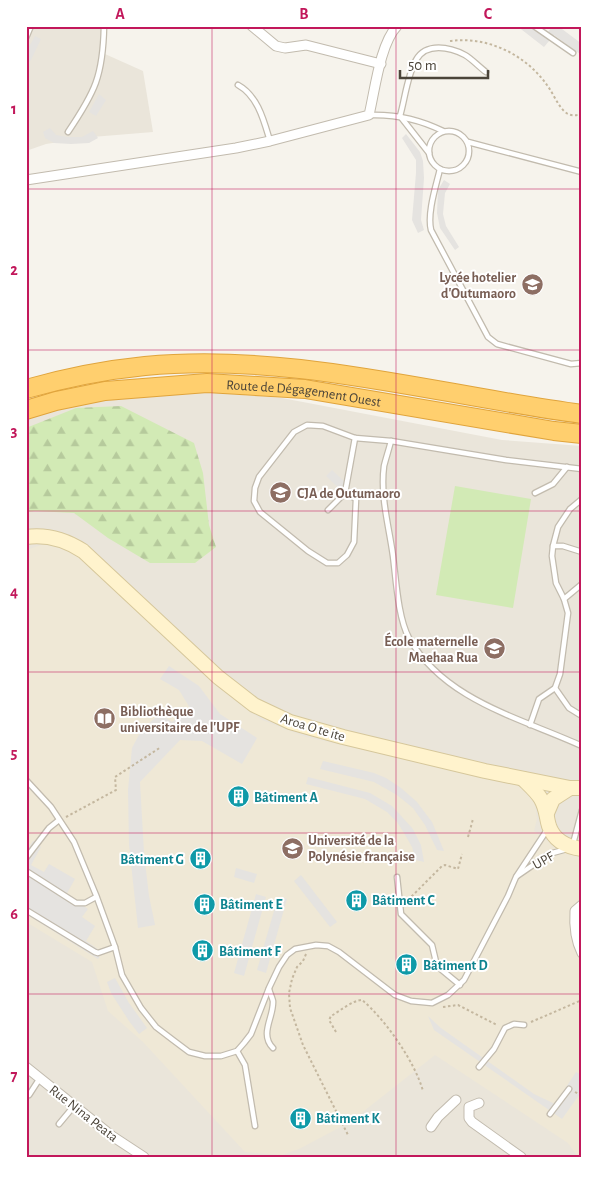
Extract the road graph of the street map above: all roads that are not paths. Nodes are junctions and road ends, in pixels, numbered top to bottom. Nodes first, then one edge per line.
1 (31, 26) edge
2 (104, 26) edge
3 (252, 26) edge
4 (397, 26) edge
5 (534, 26) edge
6 (26, 38) edge
7 (573, 53) dead end
8 (381, 64) junction
9 (486, 72) dead end
10 (238, 85) dead end
11 (369, 114) junction
12 (400, 116) junction
13 (443, 131) junction
14 (68, 132) dead end
15 (270, 141) junction
16 (468, 142) junction
17 (429, 153) junction
18 (440, 169) junction
19 (582, 172) edge
20 (26, 180) edge
21 (582, 363) edge
22 (26, 389) edge
23 (26, 410) edge
24 (582, 414) edge
25 (582, 434) edge
26 (355, 438) junction
27 (391, 441) junction
28 (567, 467) junction
29 (582, 469) edge
30 (345, 493) junction
31 (535, 493) dead end
32 (582, 499) edge
33 (328, 510) dead end
34 (26, 537) edge
35 (49, 538) junction
36 (26, 545) edge
37 (553, 546) junction
38 (582, 552) edge
39 (582, 584) edge
40 (564, 599) junction
41 (555, 688) junction
42 (582, 716) edge
43 (530, 725) junction
44 (582, 746) edge
45 (523, 779) junction
46 (26, 780) edge
47 (576, 788) edge
48 (582, 810) edge
49 (548, 819) junction
50 (59, 820) junction
51 (580, 823) edge
52 (576, 846) edge
53 (26, 858) edge
54 (26, 871) edge
55 (397, 876) dead end
56 (516, 877) junction
57 (96, 897) junction
58 (582, 905) edge
59 (26, 910) edge
60 (115, 947) junction
61 (582, 953) edge
62 (460, 985) junction
63 (269, 988) junction
64 (524, 1025) road end
65 (274, 1048) dead end
66 (237, 1051) junction
67 (26, 1067) edge
68 (478, 1067) dead end
69 (40, 1078) junction
70 (569, 1088) dead end
71 (30, 1095) dead end
72 (456, 1100) dead end
73 (480, 1103) dead end
74 (74, 1106) junction
75 (550, 1114) dead end
76 (58, 1124) dead end
77 (255, 1126) dead end
78 (431, 1127) dead end
79 (130, 1152) edge
80 (144, 1157) edge
81 (521, 1157) edge

1 - 6 lane
2 - 14 lane
3 - 8 street
4 - 8 street
5 - 7 lane
8 - 11 street
9 - 12 lane
10 - 15 lane
11 - 12 lane
11 - 15 street
12 - 13 lane
12 - 17 lane
13 - 16 lane
13 - 17 lane
15 - 20 street
16 - 18 lane
16 - 19 lane
17 - 18 lane
18 - 21 lane
22 - 24 highway, Route de Dégagement Ouest
23 - 25 highway, Route de Dégagement Ouest
26 - 27 lane
26 - 30 lane
26 - 30 lane
27 - 28 lane
27 - 43 lane
28 - 29 lane
28 - 31 lane
30 - 33 lane
32 - 37 lane
34 - 35 main road, Aroa O te ite
35 - 36 main road
35 - 45 main road, Aroa O te ite
37 - 38 lane
37 - 40 lane
39 - 40 lane
40 - 41 lane
41 - 42 lane
41 - 43 lane
43 - 44 lane
45 - 47 main road, Aroa O te ite
45 - 49 main road
46 - 50 lane
47 - 49 main road
48 - 51 lane
49 - 52 main road
49 - 56 lane
50 - 53 lane
50 - 57 lane
51 - 52 lane
52 - 56 lane, UPF
54 - 57 lane
55 - 62 lane
56 - 62 lane
57 - 60 lane
58 - 61 street
59 - 60 lane
60 - 66 lane
62 - 63 lane
63 - 65 lane
63 - 66 lane
64 - 68 lane
66 - 77 lane
67 - 69 street, Rue Nina Peata
69 - 71 lane
69 - 74 street, Rue Nina Peata
70 - 75 lane
72 - 78 street
73 - 81 street
74 - 76 lane
74 - 79 street, Rue Nina Peata
79 - 80 street, Rue Nina Peata

